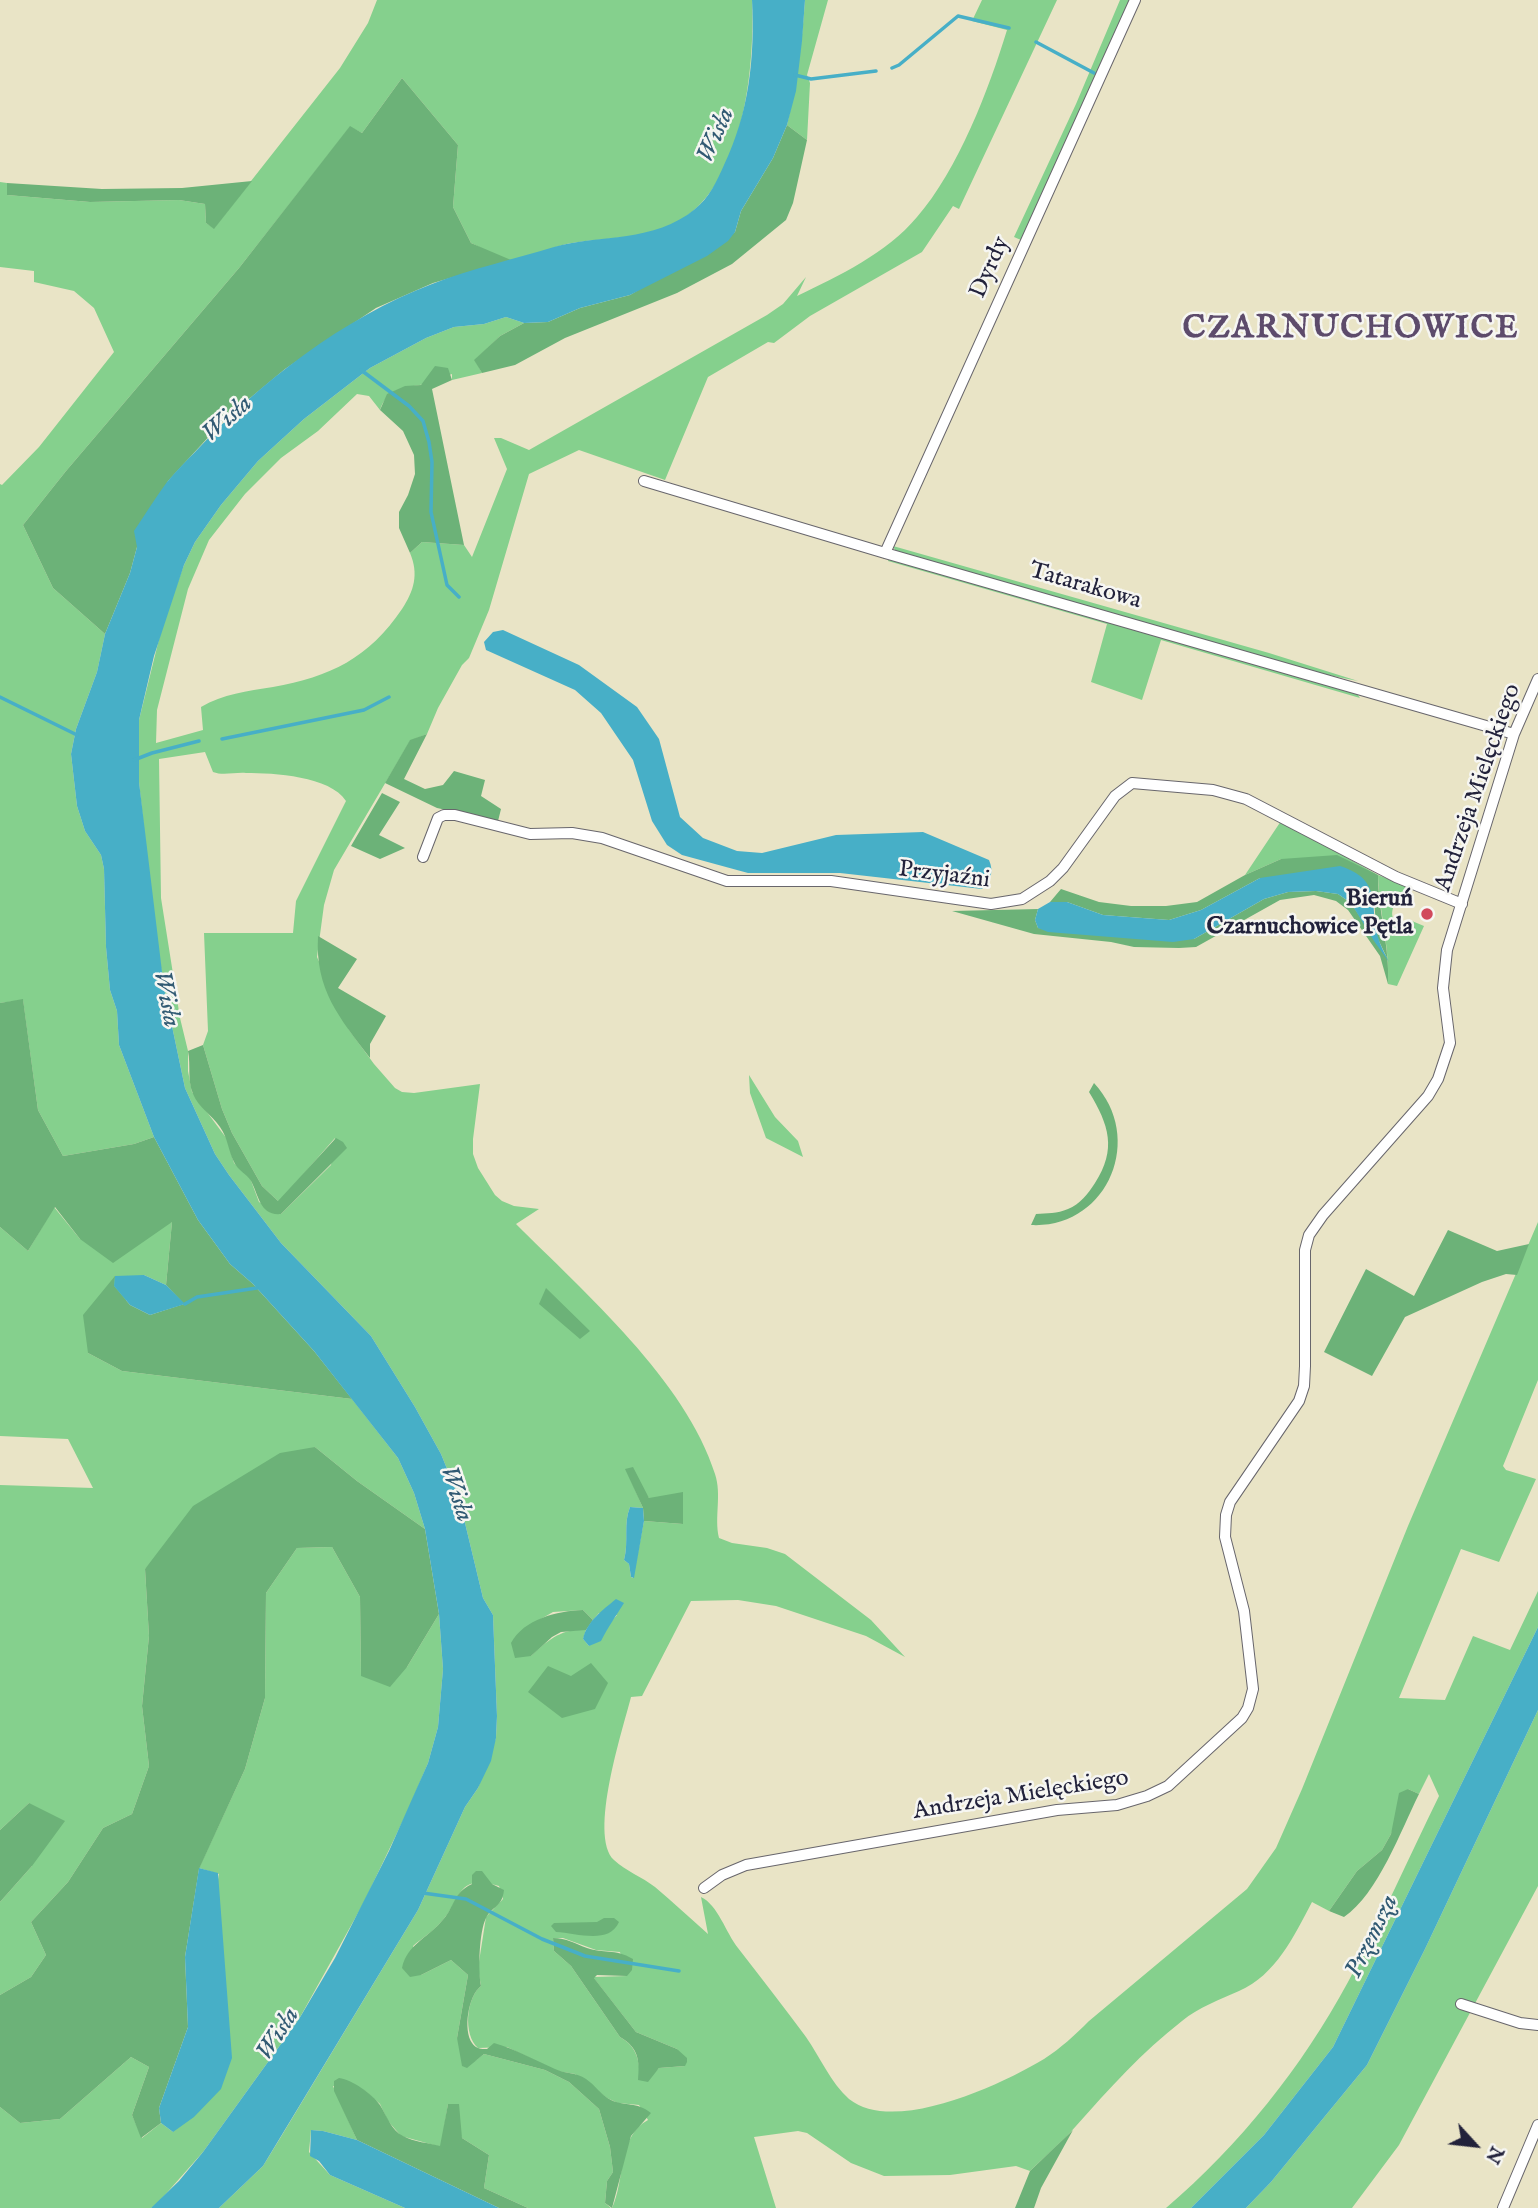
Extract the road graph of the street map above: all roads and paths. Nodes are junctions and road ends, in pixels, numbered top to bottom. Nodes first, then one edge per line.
1 (1135, 0) edge
2 (644, 481) dead end
3 (886, 553) junction
4 (1538, 679) edge
5 (1514, 734) junction
6 (423, 857) dead end
7 (1462, 904) junction
8 (704, 1888) dead end
9 (1461, 2004) dead end
10 (1538, 2025) edge
11 (1538, 2125) edge
12 (1503, 2208) edge

1 - 3 street, Dyrdy
2 - 3 street, Tatarakowa
3 - 5 street, Tatarakowa
4 - 5 street, Andrzeja Mielęckiego
5 - 7 street, Andrzeja Mielęckiego
6 - 7 street, Przyjaźni
7 - 8 street, Andrzeja Mielęckiego
9 - 10 street
11 - 12 street

